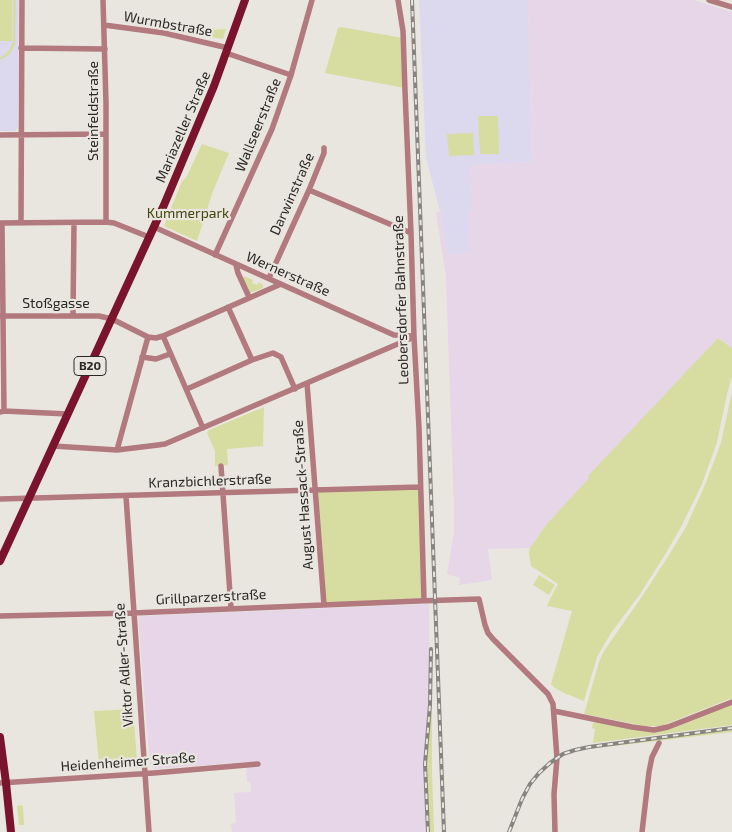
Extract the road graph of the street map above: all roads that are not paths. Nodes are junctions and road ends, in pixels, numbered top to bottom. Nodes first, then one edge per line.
1 (22, 0) edge
2 (104, 0) edge
3 (245, 0) edge
4 (312, 0) edge
5 (398, 0) edge
6 (708, 0) edge
7 (732, 7) edge
8 (104, 25) junction
9 (22, 48) junction
10 (105, 49) junction
11 (227, 51) junction
12 (291, 75) junction
13 (106, 134) junction
14 (0, 135) edge
15 (21, 135) junction
16 (324, 148) dead end
17 (309, 190) junction
18 (106, 222) junction
19 (1, 223) edge
20 (21, 223) junction
21 (74, 223) junction
22 (154, 227) junction
23 (411, 233) junction
24 (149, 238) junction
25 (215, 255) junction
26 (236, 264) junction
27 (269, 278) junction
28 (281, 284) junction
29 (248, 297) junction
30 (228, 307) junction
31 (73, 315) junction
32 (1, 316) edge
33 (112, 319) junction
34 (163, 336) junction
35 (148, 337) junction
36 (414, 337) junction
37 (170, 354) junction
38 (142, 357) junction
39 (252, 360) junction
40 (307, 383) junction
41 (295, 389) junction
42 (187, 390) junction
43 (2, 412) edge
44 (68, 414) junction
45 (203, 428) junction
46 (53, 446) junction
47 (117, 450) junction
48 (221, 466) dead end
49 (420, 487) junction
50 (316, 490) junction
51 (222, 493) junction
52 (126, 496) junction
53 (29, 498) junction
54 (0, 499) edge
55 (0, 561) edge
56 (424, 600) junction
57 (324, 604) junction
58 (231, 608) junction
59 (134, 613) junction
60 (0, 616) edge
61 (732, 702) edge
62 (554, 710) junction
63 (0, 737) edge
64 (659, 743) dead end
65 (258, 764) dead end
66 (144, 774) junction
67 (3, 783) edge
68 (11, 832) edge
69 (149, 832) edge
70 (555, 832) edge
71 (642, 832) edge

1 - 9 street
2 - 8 street, Steinfeldstraße
3 - 11 main road, Mariazeller Straße / B20
4 - 12 street, Wallseerstraße
5 - 23 street, Leobersdorfer Bahnstraße
6 - 7 street
8 - 10 street, Steinfeldstraße
8 - 11 street, Wurmbstraße
9 - 10 street
9 - 15 street
10 - 13 street, Steinfeldstraße
11 - 12 street, Wurmbstraße
11 - 22 main road, Mariazeller Straße / B20
12 - 25 street, Wallseerstraße
13 - 15 street
13 - 18 street, Steinfeldstraße
14 - 15 street
15 - 20 street
16 - 17 street, Darwinstraße
17 - 23 street
17 - 27 street, Darwinstraße
18 - 21 street
18 - 24 street
19 - 20 street
19 - 32 street
20 - 21 street
21 - 31 street
22 - 24 main road, Mariazeller Straße / B20
22 - 25 street, Wernerstraße
23 - 36 street, Leobersdorfer Bahnstraße
24 - 33 main road, Mariazeller Straße / B20
25 - 26 street, Wernerstraße
26 - 27 street, Wernerstraße
26 - 29 street
27 - 28 street, Wernerstraße
28 - 29 street
28 - 36 street, Wernerstraße
29 - 30 street
30 - 34 street
30 - 39 street
31 - 32 street, Stoßgasse
31 - 33 street, Stoßgasse
32 - 43 street
33 - 35 street, Stoßgasse
33 - 44 main road, Mariazeller Straße / B20
34 - 35 street
34 - 37 street
35 - 38 street
36 - 40 street
36 - 49 street, Leobersdorfer Bahnstraße
37 - 38 street
37 - 42 street
38 - 47 street
39 - 41 street
39 - 42 street
40 - 41 street
40 - 50 street, August Hassack-Straße
41 - 45 street
42 - 45 street
43 - 44 street
44 - 46 main road, Mariazeller Straße / B20
45 - 47 street
46 - 47 street
46 - 53 main road, Mariazeller Straße / B20
48 - 51 street
49 - 50 street, Kranzbichlerstraße
49 - 56 street, Leobersdorfer Bahnstraße
50 - 51 street, Kranzbichlerstraße
50 - 57 street, August Hassack-Straße
51 - 52 street, Kranzbichlerstraße
51 - 58 street
52 - 53 street, Kranzbichlerstraße
52 - 59 street, Viktor Adler-Straße
53 - 54 street, Kranzbichlerstraße
53 - 55 main road, Mariazeller Straße / B20
56 - 57 street, Grillparzerstraße
56 - 62 street, Grillparzerstraße
57 - 58 street, Grillparzerstraße
58 - 59 street, Grillparzerstraße
59 - 60 street, Grillparzerstraße
59 - 66 street, Viktor Adler-Straße
61 - 62 street
62 - 70 street
63 - 67 main road
64 - 71 street
65 - 66 street, Heidenheimer Straße
66 - 67 street, Heidenheimer Straße
66 - 69 street, Viktor Adler-Straße
67 - 68 main road

